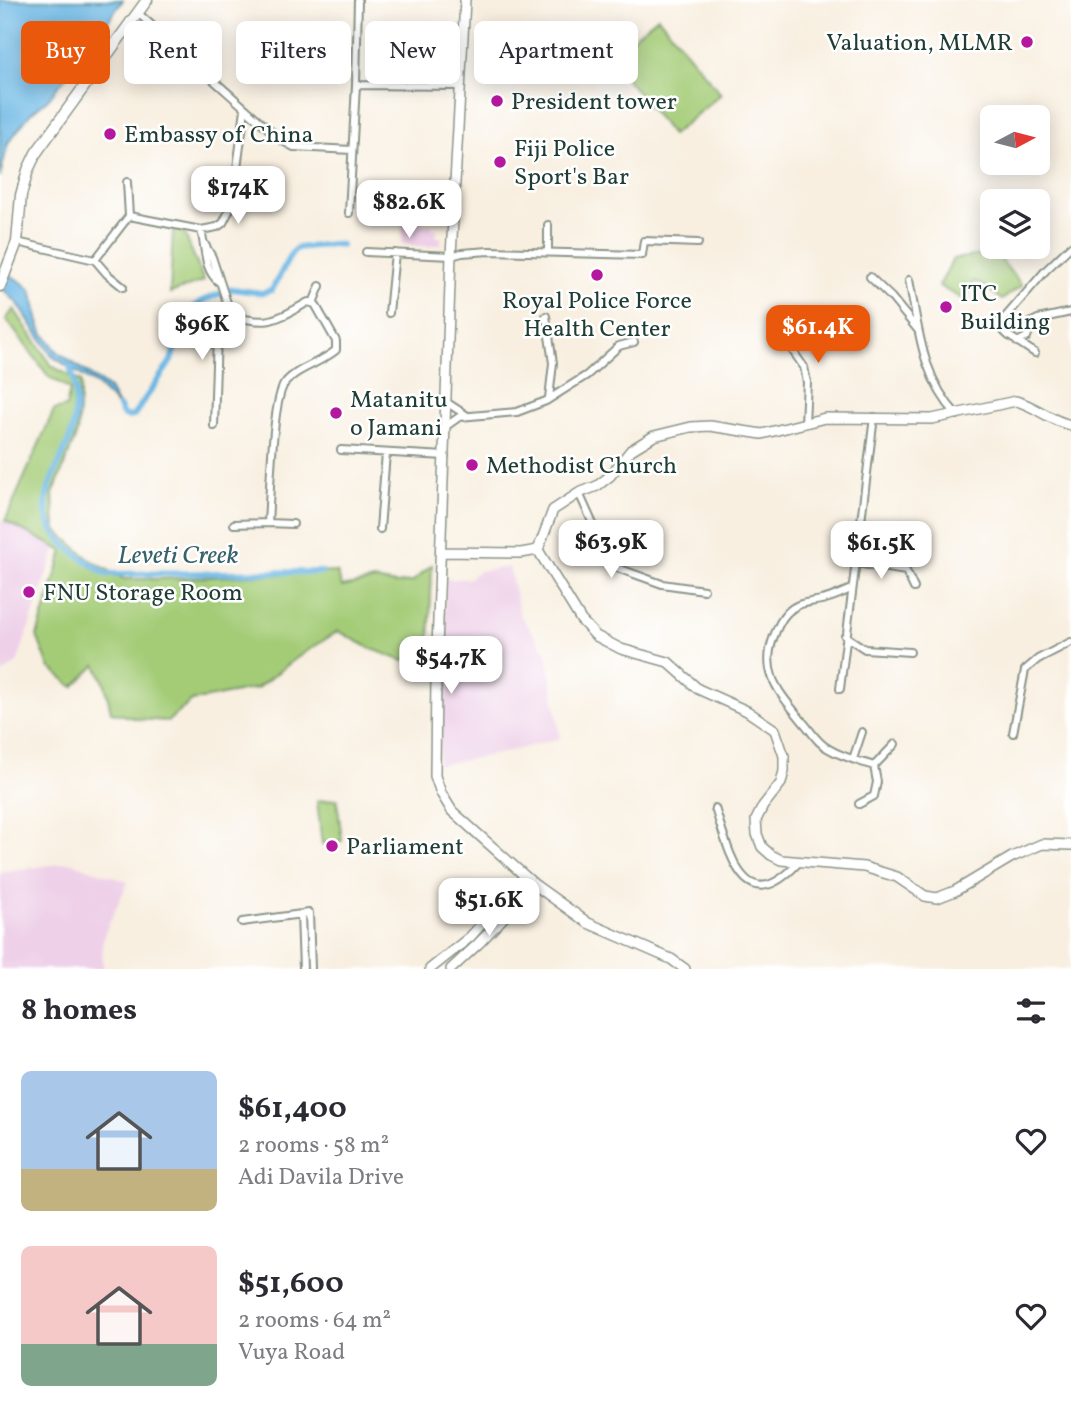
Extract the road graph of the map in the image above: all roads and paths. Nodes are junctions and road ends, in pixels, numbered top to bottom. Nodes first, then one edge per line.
1 (148, 0) edge
2 (358, 0) edge
3 (465, 0) edge
4 (139, 14) junction
5 (356, 85) junction
6 (460, 86) junction
7 (245, 109) junction
8 (352, 149) junction
9 (127, 183) dead end
10 (349, 213) dead end
11 (130, 216) junction
12 (548, 225) dead end
13 (201, 230) junction
14 (17, 242) junction
15 (698, 243) dead end
16 (1071, 246) edge
17 (366, 252) dead end
18 (548, 252) junction
19 (395, 253) junction
20 (451, 256) junction
21 (95, 260) junction
22 (870, 277) dead end
23 (909, 280) dead end
24 (0, 286) edge
25 (320, 286) dead end
26 (123, 287) dead end
27 (313, 303) junction
28 (1071, 312) edge
29 (389, 313) dead end
30 (231, 315) junction
31 (546, 316) dead end
32 (774, 324) dead end
33 (996, 324) junction
34 (985, 326) dead end
35 (919, 331) junction
36 (634, 342) dead end
37 (1017, 342) junction
38 (1035, 354) dead end
39 (549, 398) junction
40 (446, 402) junction
41 (466, 415) junction
42 (957, 415) junction
43 (874, 417) junction
44 (804, 423) junction
45 (1071, 425) edge
46 (214, 426) dead end
47 (445, 428) junction
48 (341, 450) dead end
49 (386, 453) junction
50 (444, 456) junction
51 (579, 493) junction
52 (268, 523) junction
53 (234, 524) dead end
54 (293, 524) dead end
55 (380, 529) dead end
56 (538, 550) junction
57 (442, 552) junction
58 (856, 563) junction
59 (914, 588) dead end
60 (851, 589) junction
61 (704, 590) dead end
62 (845, 636) junction
63 (1071, 642) edge
64 (910, 652) dead end
65 (839, 690) dead end
66 (862, 732) dead end
67 (1013, 733) dead end
68 (895, 744) dead end
69 (853, 758) junction
70 (874, 766) junction
71 (859, 804) dead end
72 (715, 808) dead end
73 (1071, 845) edge
74 (800, 861) junction
75 (525, 876) junction
76 (535, 885) junction
77 (305, 914) junction
78 (242, 922) dead end
79 (303, 969) edge
80 (311, 969) edge
81 (430, 969) edge
82 (451, 969) edge
83 (685, 969) edge

1 - 4 main road
2 - 5 street
3 - 6 street
4 - 7 street
4 - 14 main road
5 - 6 street
5 - 8 street
6 - 20 street
7 - 8 street
7 - 13 street
8 - 10 street
9 - 11 street
11 - 13 street
11 - 21 street
12 - 18 street
13 - 30 street
14 - 21 street
14 - 24 main road
15 - 18 street
16 - 33 street
17 - 19 street
18 - 20 street
19 - 20 street
19 - 29 street
20 - 40 street
21 - 26 street
22 - 35 street
23 - 35 street
25 - 27 street
27 - 30 street
27 - 52 street
28 - 37 street
30 - 46 street
31 - 39 street
32 - 44 street
33 - 34 street
33 - 37 street
35 - 42 street
36 - 39 street
37 - 38 street
39 - 41 street
40 - 41 street
40 - 47 street
41 - 47 street
42 - 43 street
42 - 45 street
43 - 44 street
43 - 58 street
44 - 51 street
47 - 50 street
48 - 49 street
49 - 50 street
49 - 55 street
50 - 57 street
51 - 56 street
51 - 61 street
52 - 53 street
52 - 54 street
56 - 57 street
56 - 74 street
57 - 75 street
58 - 59 street
58 - 60 street
60 - 62 street
60 - 69 street
62 - 64 street
62 - 65 street
63 - 67 street
66 - 69 street
68 - 70 street
69 - 70 street
70 - 71 street
72 - 74 street
73 - 74 street
75 - 76 street
75 - 81 street
76 - 82 street
76 - 83 street
77 - 78 street
77 - 79 street
77 - 80 street

